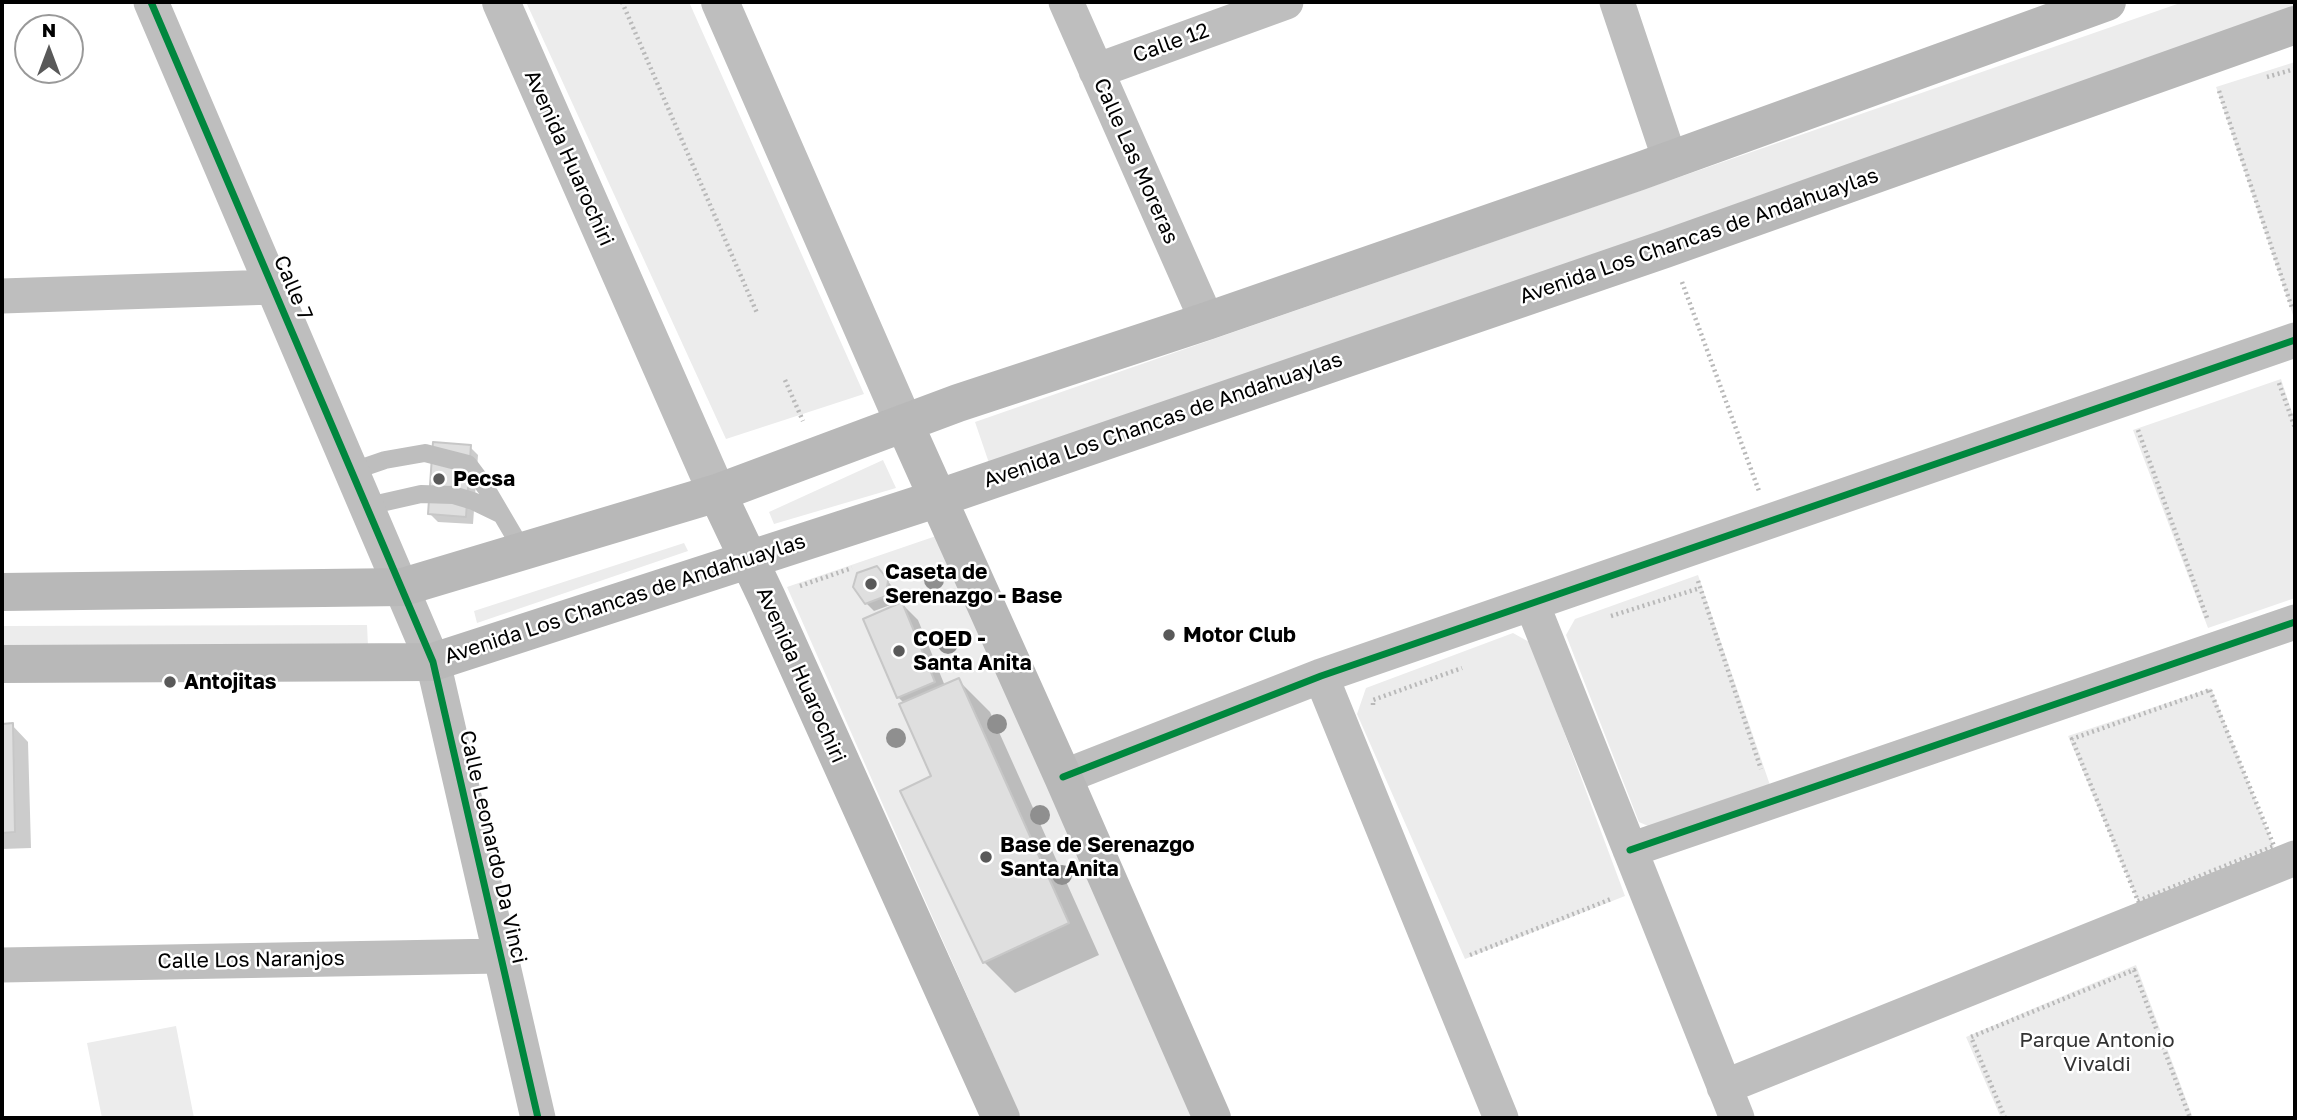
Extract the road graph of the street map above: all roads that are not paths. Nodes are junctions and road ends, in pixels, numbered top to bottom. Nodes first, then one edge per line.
1 (151, 2) edge
2 (501, 2) edge
3 (720, 2) edge
4 (1066, 2) edge
5 (1286, 2) edge
6 (1617, 2) edge
7 (2107, 2) edge
8 (2044, 12) edge
9 (2295, 25) edge
10 (1096, 71) junction
11 (1670, 160) junction
12 (273, 286) junction
13 (2, 296) edge
14 (1208, 321) junction
15 (2295, 340) edge
16 (904, 423) junction
17 (353, 471) junction
18 (717, 493) junction
19 (939, 498) junction
20 (368, 506) junction
21 (502, 515) junction
22 (523, 551) junction
23 (748, 559) junction
24 (403, 587) junction
25 (2, 592) edge
26 (1532, 604) junction
27 (2295, 622) edge
28 (433, 662) junction
29 (2, 664) edge
30 (1321, 676) junction
31 (1063, 777) junction
32 (1630, 850) junction
33 (2285, 852) edge
34 (500, 956) junction
35 (2, 965) edge
36 (1730, 1103) edge
37 (538, 1118) edge
38 (1001, 1118) edge
39 (1212, 1118) edge
40 (1501, 1118) edge

1 - 12 street, Calle 7
2 - 18 street, Avenida Huarochiri
3 - 16 street
4 - 10 street, Calle Las Moreras
5 - 10 street, Calle 12
6 - 11 street
7 - 8 main road
8 - 11 main road
9 - 19 main road, Avenida Los Chancas de Andahuaylas
10 - 14 street, Calle Las Moreras
11 - 14 main road
12 - 13 street
12 - 17 street, Calle 7
14 - 16 main road
15 - 26 street
16 - 18 main road
16 - 19 main road
17 - 20 street, Calle 7
17 - 21 lane
18 - 22 main road
18 - 23 main road, Avenida Huarochiri
19 - 23 main road, Avenida Los Chancas de Andahuaylas
19 - 31 main road
20 - 21 lane
20 - 24 street, Calle 7
21 - 22 lane
22 - 24 main road
23 - 28 main road, Avenida Los Chancas de Andahuaylas
23 - 38 main road, Avenida Huarochiri
24 - 25 main road
24 - 28 street, Calle Leonardo Da Vinci
26 - 30 street
26 - 32 street
27 - 32 street
28 - 29 main road, Avenida Los Chancas de Andahuaylas
28 - 34 street, Calle Leonardo Da Vinci
30 - 31 street
30 - 40 street
31 - 39 main road
32 - 36 street
33 - 36 street
34 - 35 street, Calle Los Naranjos
34 - 37 street, Calle Leonardo Da Vinci

